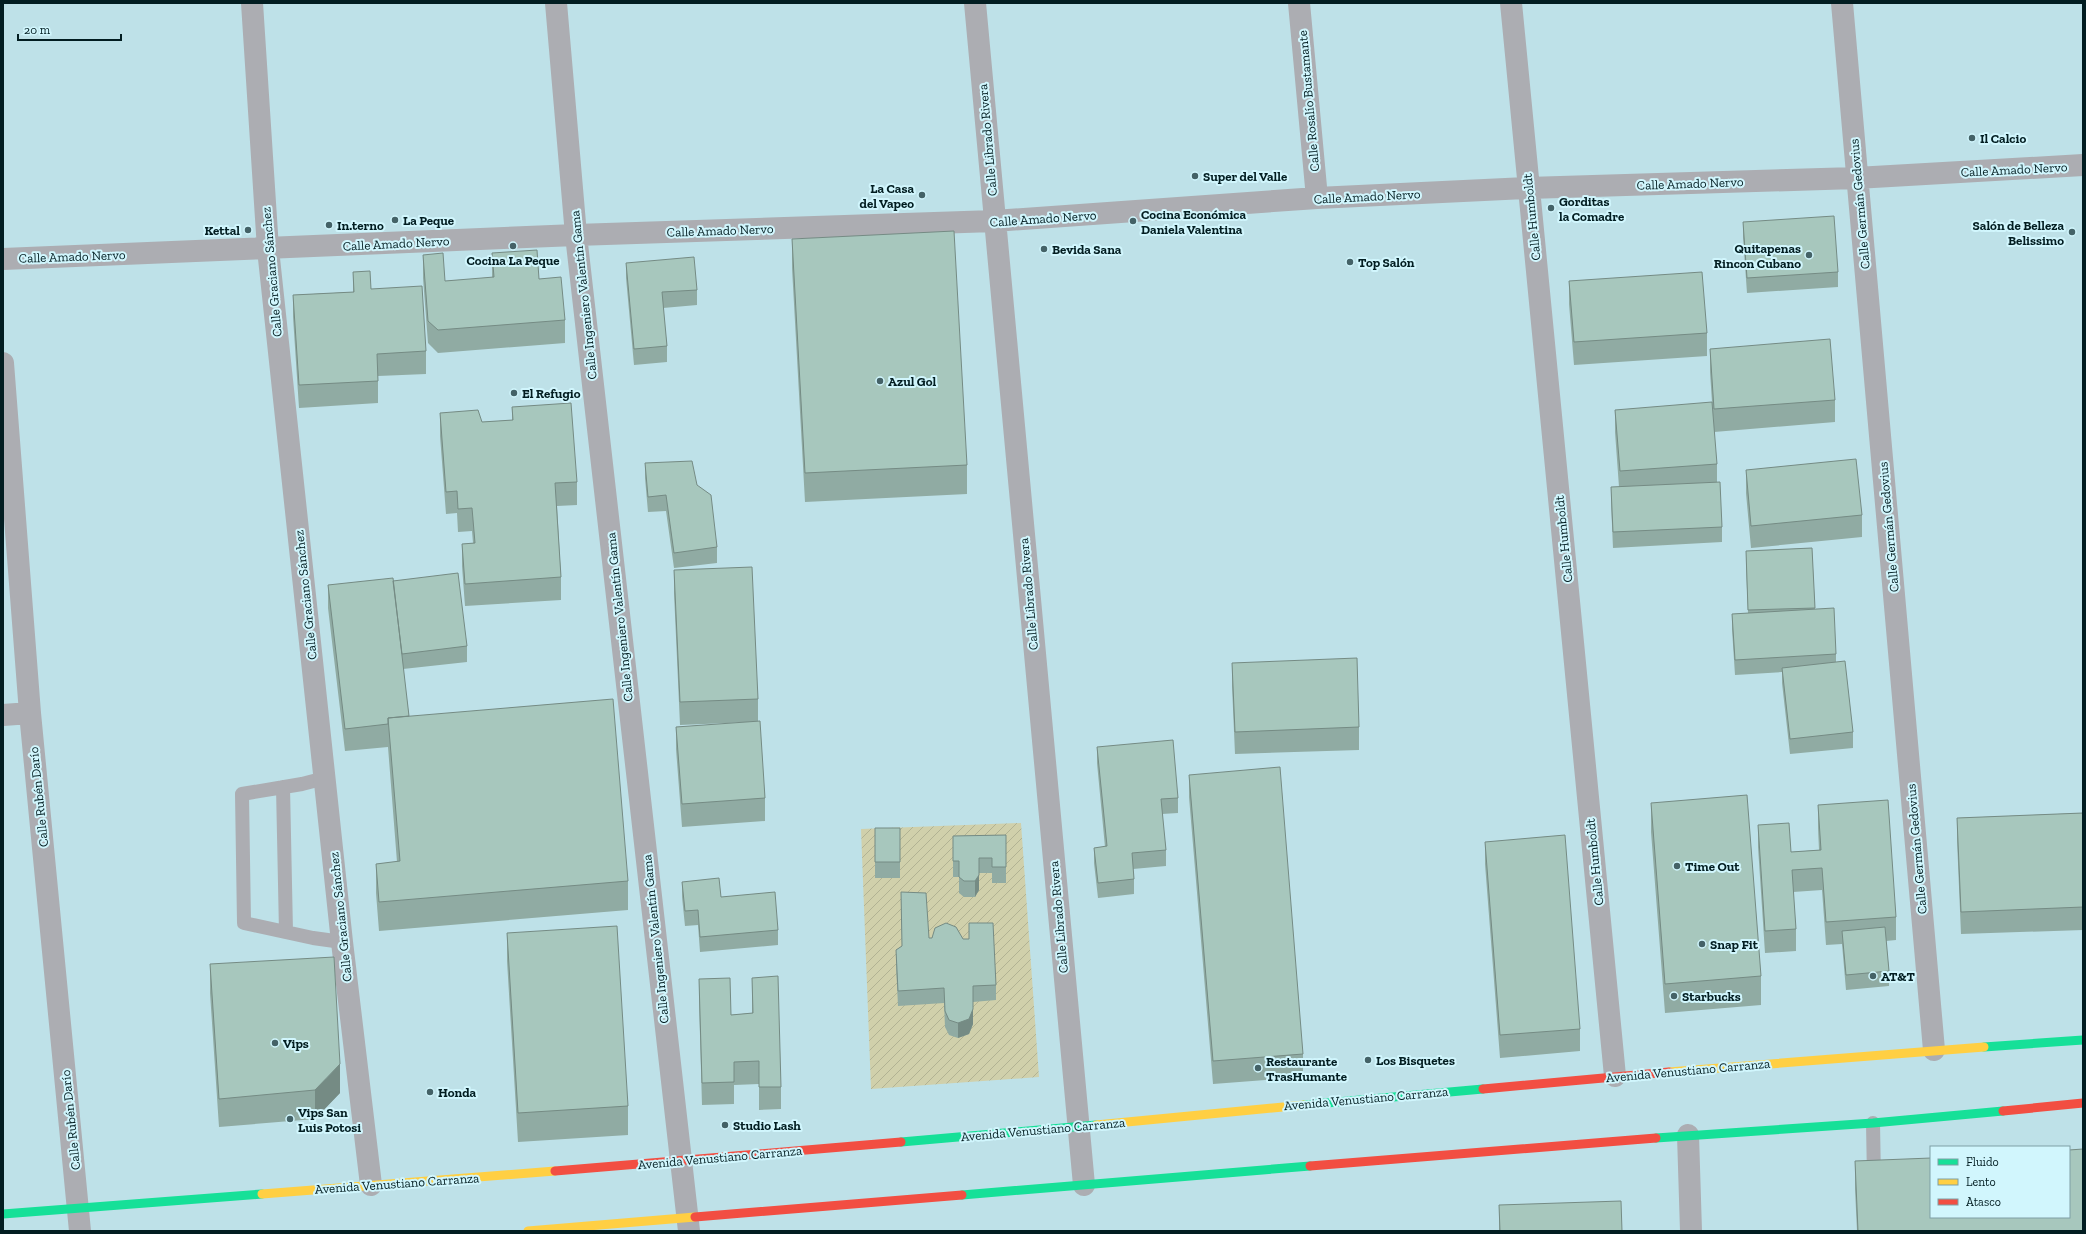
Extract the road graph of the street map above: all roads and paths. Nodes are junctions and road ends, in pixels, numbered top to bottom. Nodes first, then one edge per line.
1 (252, 3) edge
2 (556, 3) edge
3 (975, 3) edge
4 (1299, 3) edge
5 (1511, 3) edge
6 (1842, 3) edge
7 (2083, 165) edge
8 (1856, 178) junction
9 (1528, 188) junction
10 (1317, 198) junction
11 (994, 221) junction
12 (576, 235) junction
13 (268, 249) junction
14 (3, 259) edge
15 (3, 363) edge
16 (30, 713) junction
17 (3, 715) edge
18 (325, 778) junction
19 (283, 787) junction
20 (286, 932) junction
21 (342, 942) junction
22 (2083, 1040) edge
23 (1934, 1050) junction
24 (1615, 1076) junction
25 (2083, 1103) edge
26 (1873, 1124) junction
27 (1078, 1126) junction
28 (1688, 1135) junction
29 (680, 1161) junction
30 (1874, 1183) edge
31 (371, 1185) junction
32 (1084, 1186) junction
33 (78, 1208) junction
34 (3, 1214) edge
35 (688, 1225) edge
36 (80, 1231) edge
37 (528, 1231) edge
38 (1691, 1231) edge

1 - 13 street, Calle Graciano Sánchez
2 - 12 street, Calle Ingeniero Valentín Gama
3 - 11 street, Calle Librado Rivera
4 - 10 street, Calle Rosalío Bustamante
5 - 9 street, Calle Humboldt
6 - 8 street, Calle Germán Gedovius
7 - 8 street, Calle Amado Nervo
8 - 9 street, Calle Amado Nervo
8 - 23 street, Calle Germán Gedovius
9 - 10 street, Calle Amado Nervo
9 - 24 street, Calle Humboldt
10 - 11 street, Calle Amado Nervo
11 - 12 street, Calle Amado Nervo
11 - 27 street, Calle Librado Rivera
12 - 13 street, Calle Amado Nervo
12 - 29 street, Calle Ingeniero Valentín Gama
13 - 14 street, Calle Amado Nervo
13 - 18 street, Calle Graciano Sánchez
15 - 16 street, Calle Rubén Darío
16 - 17 street
16 - 33 street, Calle Rubén Darío
18 - 19 lane
18 - 21 street, Calle Graciano Sánchez
19 - 20 lane
19 - 20 lane
20 - 21 lane
21 - 31 street, Calle Graciano Sánchez
22 - 23 main road, Avenida Venustiano Carranza
23 - 24 main road, Avenida Venustiano Carranza
24 - 27 main road, Avenida Venustiano Carranza
25 - 26 main road
26 - 28 main road
26 - 30 lane
27 - 29 main road, Avenida Venustiano Carranza
27 - 32 street, Calle Librado Rivera
28 - 32 main road
28 - 38 street
29 - 31 main road, Avenida Venustiano Carranza
29 - 35 street, Calle Ingeniero Valentín Gama
31 - 33 main road, Avenida Venustiano Carranza
32 - 35 main road
33 - 34 main road, Avenida Venustiano Carranza
33 - 36 street, Calle Rubén Darío
35 - 37 main road

